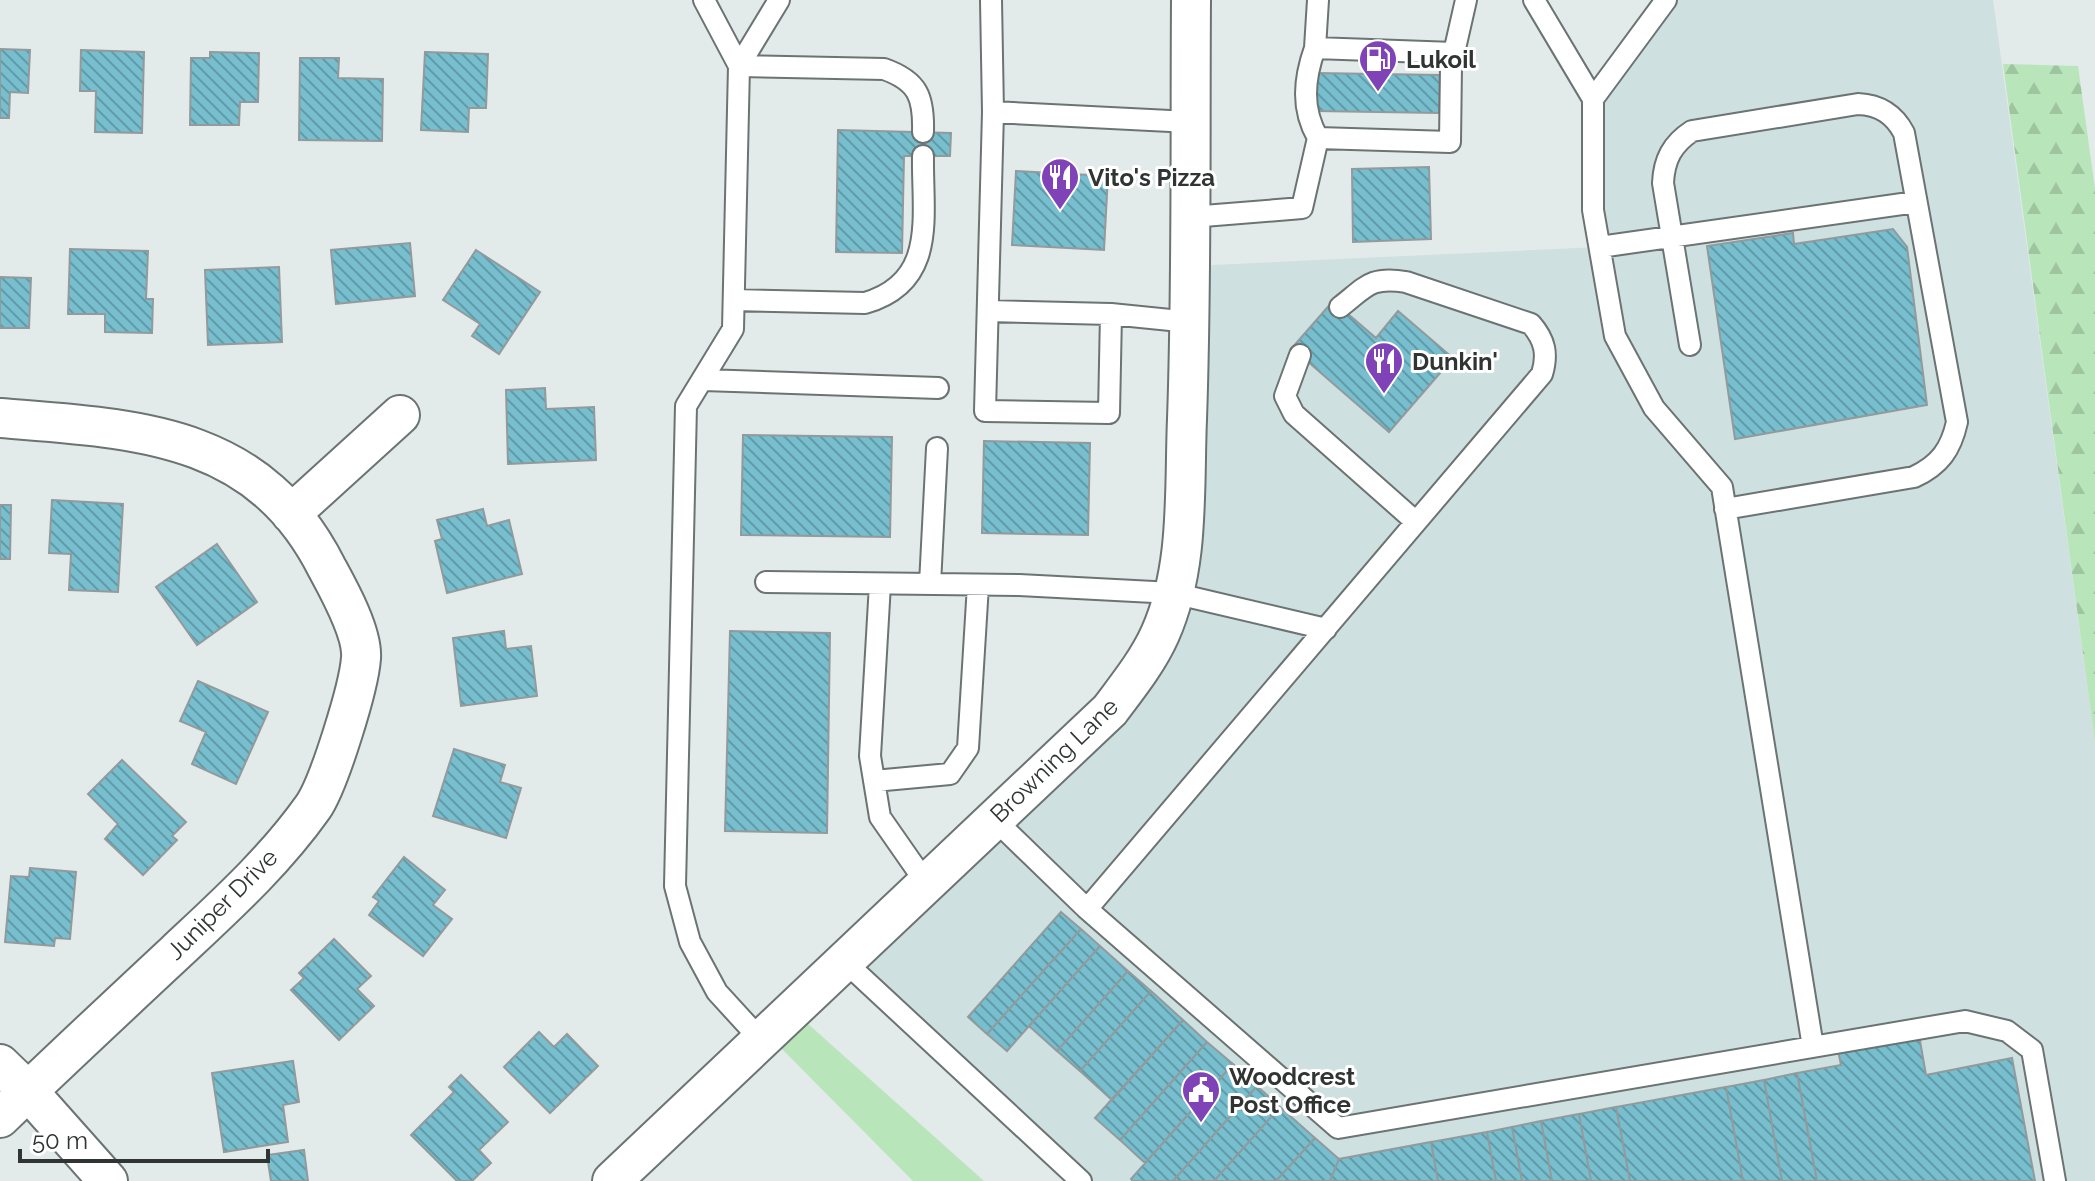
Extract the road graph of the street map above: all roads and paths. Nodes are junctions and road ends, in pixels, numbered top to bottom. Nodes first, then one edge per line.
1 (704, 0) edge
2 (779, 0) edge
3 (991, 0) edge
4 (1191, 0) edge
5 (1318, 0) edge
6 (1466, 0) edge
7 (1534, 0) edge
8 (1666, 0) edge
9 (1315, 48) junction
10 (1454, 53) junction
11 (739, 66) junction
12 (1593, 99) junction
13 (993, 112) junction
14 (1190, 122) junction
15 (923, 132) dead end
16 (1318, 138) junction
17 (923, 156) dead end
18 (1916, 202) junction
19 (1191, 217) junction
20 (1671, 237) junction
21 (1600, 247) junction
22 (734, 300) junction
23 (1340, 307) dead end
24 (988, 311) junction
25 (1111, 314) junction
26 (1190, 322) junction
27 (1690, 345) dead end
28 (1300, 355) dead end
29 (703, 380) junction
30 (938, 388) dead end
31 (400, 415) dead end
32 (0, 418) edge
33 (937, 448) dead end
34 (1725, 509) junction
35 (291, 514) junction
36 (1416, 522) junction
37 (766, 582) dead end
38 (880, 584) junction
39 (930, 584) junction
40 (978, 585) junction
41 (1173, 593) junction
42 (1326, 629) junction
43 (874, 781) junction
44 (994, 819) junction
45 (926, 883) junction
46 (1087, 909) junction
47 (843, 960) junction
48 (760, 1039) junction
49 (1813, 1047) junction
50 (0, 1064) edge
51 (28, 1091) junction
52 (0, 1118) edge
53 (108, 1181) edge
54 (612, 1181) edge
55 (1081, 1181) edge
56 (2055, 1181) edge

1 - 11 lane
2 - 11 lane
3 - 13 lane
4 - 14 street, Browning Lane
5 - 9 lane
6 - 10 lane
7 - 12 lane
8 - 12 lane
9 - 10 lane
9 - 16 lane
10 - 16 lane
11 - 15 lane
11 - 22 lane
12 - 21 lane
13 - 14 lane
13 - 24 lane
14 - 19 street, Browning Lane
16 - 19 lane
17 - 22 lane
18 - 20 lane
18 - 20 lane
18 - 34 lane
19 - 26 street, Browning Lane
20 - 21 lane
20 - 27 lane
21 - 34 lane
22 - 29 lane
23 - 36 lane
24 - 25 lane
24 - 25 lane
25 - 26 lane
26 - 41 street, Browning Lane
28 - 36 lane
29 - 30 lane
29 - 48 lane
31 - 35 street
32 - 35 street, Juniper Drive
33 - 39 lane
34 - 49 lane
35 - 51 street, Juniper Drive
36 - 42 lane
37 - 38 lane
38 - 39 lane
38 - 43 lane
39 - 40 lane
40 - 41 lane
40 - 43 lane
41 - 42 lane
41 - 44 street, Browning Lane
42 - 46 lane
43 - 45 lane
44 - 45 street, Browning Lane
44 - 46 lane
45 - 47 street, Browning Lane
46 - 49 lane
47 - 48 street, Browning Lane
47 - 55 lane
48 - 54 street, Browning Lane
49 - 56 lane
50 - 51 street
51 - 52 street, Juniper Drive
51 - 53 street

